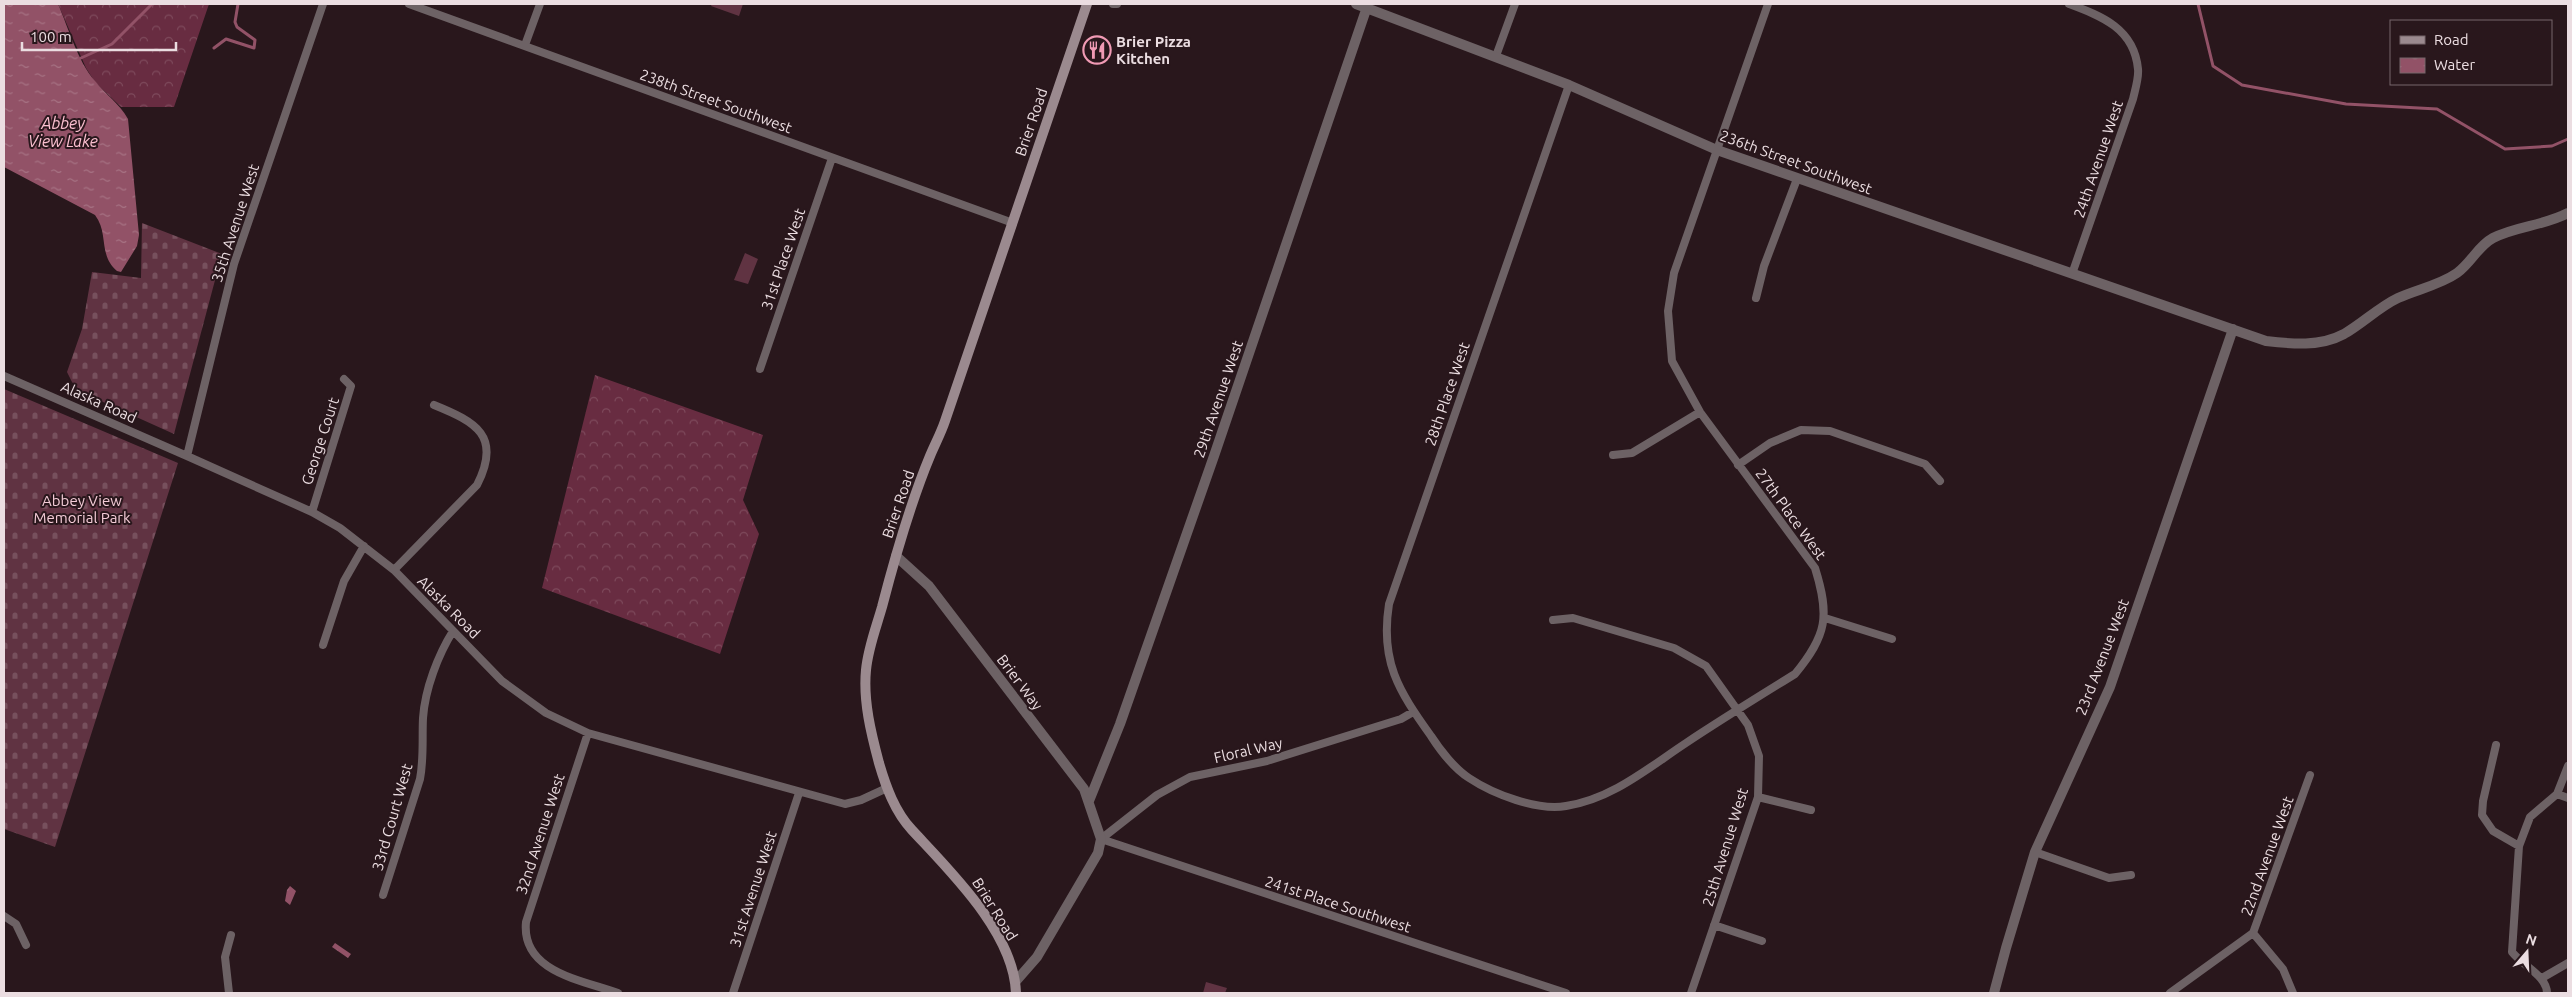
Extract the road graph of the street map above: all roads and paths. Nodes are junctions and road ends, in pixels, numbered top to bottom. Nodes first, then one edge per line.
1 (323, 4) edge
2 (409, 4) edge
3 (540, 4) edge
4 (1087, 4) edge
5 (1356, 4) edge
6 (1515, 4) edge
7 (1768, 4) edge
8 (2069, 4) edge
9 (1367, 6) edge
10 (525, 45) junction
11 (1496, 56) junction
12 (1568, 85) junction
13 (1717, 150) junction
14 (832, 158) junction
15 (1797, 178) junction
16 (2568, 212) edge
17 (1013, 222) junction
18 (2072, 274) junction
19 (1756, 298) dead end
20 (2234, 330) junction
21 (760, 369) dead end
22 (4, 376) edge
23 (344, 379) dead end
24 (434, 405) dead end
25 (1700, 412) junction
26 (1613, 455) dead end
27 (187, 456) junction
28 (1738, 465) junction
29 (1940, 481) dead end
30 (312, 512) junction
31 (364, 546) junction
32 (896, 556) junction
33 (394, 570) junction
34 (1824, 618) junction
35 (1553, 620) dead end
36 (454, 631) junction
37 (1892, 639) dead end
38 (323, 645) dead end
39 (1738, 708) junction
40 (1413, 712) junction
41 (588, 733) junction
42 (2496, 745) dead end
43 (2568, 766) edge
44 (2310, 776) dead end
45 (887, 788) junction
46 (799, 792) junction
47 (2557, 794) junction
48 (1758, 796) junction
49 (2568, 798) edge
50 (1089, 801) junction
51 (1811, 810) dead end
52 (1101, 839) junction
53 (2519, 846) junction
54 (2035, 852) junction
55 (2131, 874) dead end
56 (383, 895) dead end
57 (4, 916) edge
58 (1714, 925) junction
59 (2254, 933) junction
60 (231, 935) dead end
61 (1762, 941) dead end
62 (26, 946) dead end
63 (2568, 963) edge
64 (2542, 978) junction
65 (1016, 981) junction
66 (229, 993) edge
67 (618, 993) edge
68 (733, 993) edge
69 (1016, 993) edge
70 (1566, 993) edge
71 (1691, 993) edge
72 (1994, 993) edge
73 (2170, 993) edge
74 (2293, 993) edge
75 (2547, 993) edge

1 - 27 street, 35th Avenue West
2 - 10 street, 238th Street Southwest
3 - 10 street
4 - 17 main road, Brier Road
5 - 9 street, 236th Street Southwest
6 - 11 street
7 - 13 street, 27th Place West
8 - 18 street, 24th Avenue West
9 - 11 street, 236th Street Southwest
9 - 50 street, 29th Avenue West
10 - 14 street, 238th Street Southwest
11 - 12 street, 236th Street Southwest
12 - 13 street, 236th Street Southwest
12 - 40 street, 28th Place West
13 - 15 street, 236th Street Southwest
13 - 25 street, 27th Place West
14 - 17 street, 238th Street Southwest
14 - 21 street, 31st Place West
15 - 18 street, 236th Street Southwest
15 - 19 street
16 - 20 street, 236th Street Southwest
17 - 32 main road, Brier Road
18 - 20 street, 236th Street Southwest
20 - 54 street, 23rd Avenue West
22 - 27 street, Alaska Road
23 - 30 street, George Court
24 - 33 street
25 - 26 street
25 - 28 street, 27th Place West
27 - 30 street, Alaska Road
28 - 29 street
28 - 34 street, 27th Place West
30 - 31 street, Alaska Road
31 - 33 street, Alaska Road
31 - 38 street
32 - 45 main road, Brier Road
32 - 50 street, Brier Way
33 - 36 street, Alaska Road
34 - 37 street
34 - 39 street, 27th Place West
35 - 39 street, 25th Avenue West
36 - 41 street, Alaska Road
36 - 56 street, 33rd Court West
39 - 40 street, 27th Place West
39 - 48 street, 25th Avenue West
40 - 52 street, Floral Way
41 - 46 street, Alaska Road
41 - 67 street, 32nd Avenue West
42 - 53 street
43 - 47 street
44 - 59 street, 22nd Avenue West
45 - 46 street, Alaska Road
45 - 65 main road, Brier Road
46 - 68 street, 31st Avenue West
47 - 49 street
47 - 53 street
48 - 51 street
48 - 58 street, 25th Avenue West
50 - 52 street, Brier Way
52 - 65 street
52 - 70 street, 241st Place Southwest
53 - 64 street
54 - 55 street
54 - 72 street, 23rd Avenue West
57 - 62 street
58 - 61 street
58 - 71 street, 25th Avenue West
59 - 73 street, 22nd Avenue West
59 - 74 street
60 - 66 street
63 - 64 street
64 - 75 street
65 - 69 main road, Brier Road

